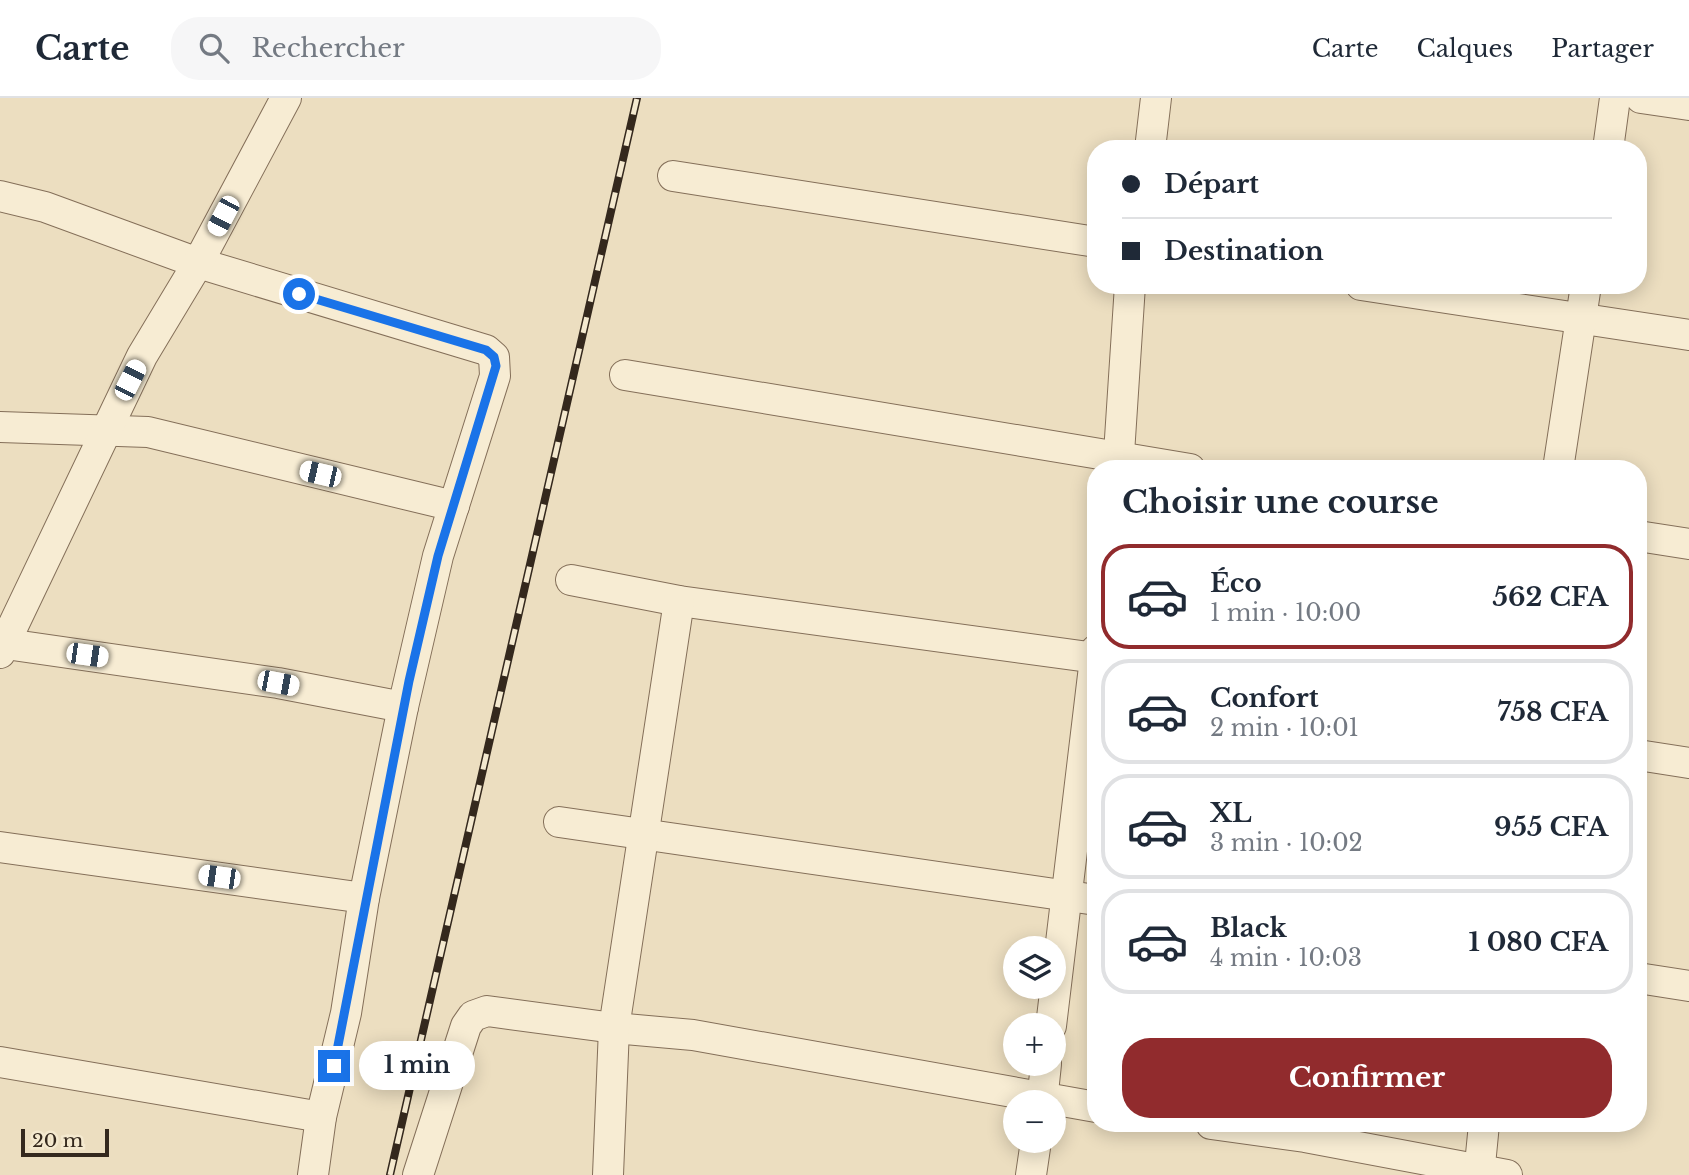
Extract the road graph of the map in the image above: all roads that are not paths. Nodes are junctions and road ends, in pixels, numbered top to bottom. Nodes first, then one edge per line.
1 (286, 98) edge
2 (1156, 98) edge
3 (1615, 98) edge
4 (1641, 98) edge
5 (1689, 105) edge
6 (1151, 140) edge
7 (1609, 140) edge
8 (673, 176) dead end
9 (0, 197) edge
10 (1087, 241) edge
11 (198, 263) junction
12 (1129, 294) edge
13 (1417, 294) edge
14 (1584, 294) edge
15 (1579, 320) junction
16 (1689, 335) edge
17 (625, 375) dead end
18 (0, 427) edge
19 (105, 429) junction
20 (1097, 460) edge
21 (1119, 460) edge
22 (1559, 460) edge
23 (454, 506) junction
24 (1647, 537) edge
25 (1689, 544) edge
26 (571, 580) dead end
27 (679, 601) junction
28 (2, 647) edge
29 (1087, 657) edge
30 (403, 707) junction
31 (1087, 721) edge
32 (1647, 756) edge
33 (1689, 763) edge
34 (559, 822) dead end
35 (643, 835) junction
36 (0, 847) edge
37 (1065, 896) junction
38 (365, 898) junction
39 (1087, 899) edge
40 (1647, 979) edge
41 (1689, 986) edge
42 (1052, 1013) edge
43 (614, 1028) junction
44 (0, 1062) edge
45 (1003, 1092) edge
46 (1066, 1104) edge
47 (1087, 1106) edge
48 (321, 1117) junction
49 (1269, 1132) edge
50 (1485, 1132) edge
51 (1034, 1153) edge
52 (1489, 1173) edge
53 (313, 1175) edge
54 (418, 1175) edge
55 (608, 1175) edge
56 (1031, 1175) edge

1 - 11 street
2 - 6 street
3 - 7 street
4 - 5 street
8 - 10 street
9 - 11 street
11 - 19 street
11 - 23 street
12 - 21 street
13 - 15 street
14 - 15 street
15 - 16 street
15 - 22 street
17 - 20 street
18 - 19 street
19 - 23 street
19 - 28 street
23 - 30 street
24 - 25 street
26 - 27 street
27 - 29 street
27 - 35 street
28 - 30 street
30 - 38 street
31 - 37 street
32 - 33 street
34 - 35 street
35 - 37 street
35 - 43 street
36 - 38 street
37 - 39 street
37 - 42 street
38 - 48 street
40 - 41 street
43 - 45 street
43 - 54 street
43 - 55 street
44 - 48 street
46 - 47 street
48 - 53 street
49 - 52 street
50 - 52 street
51 - 56 street

